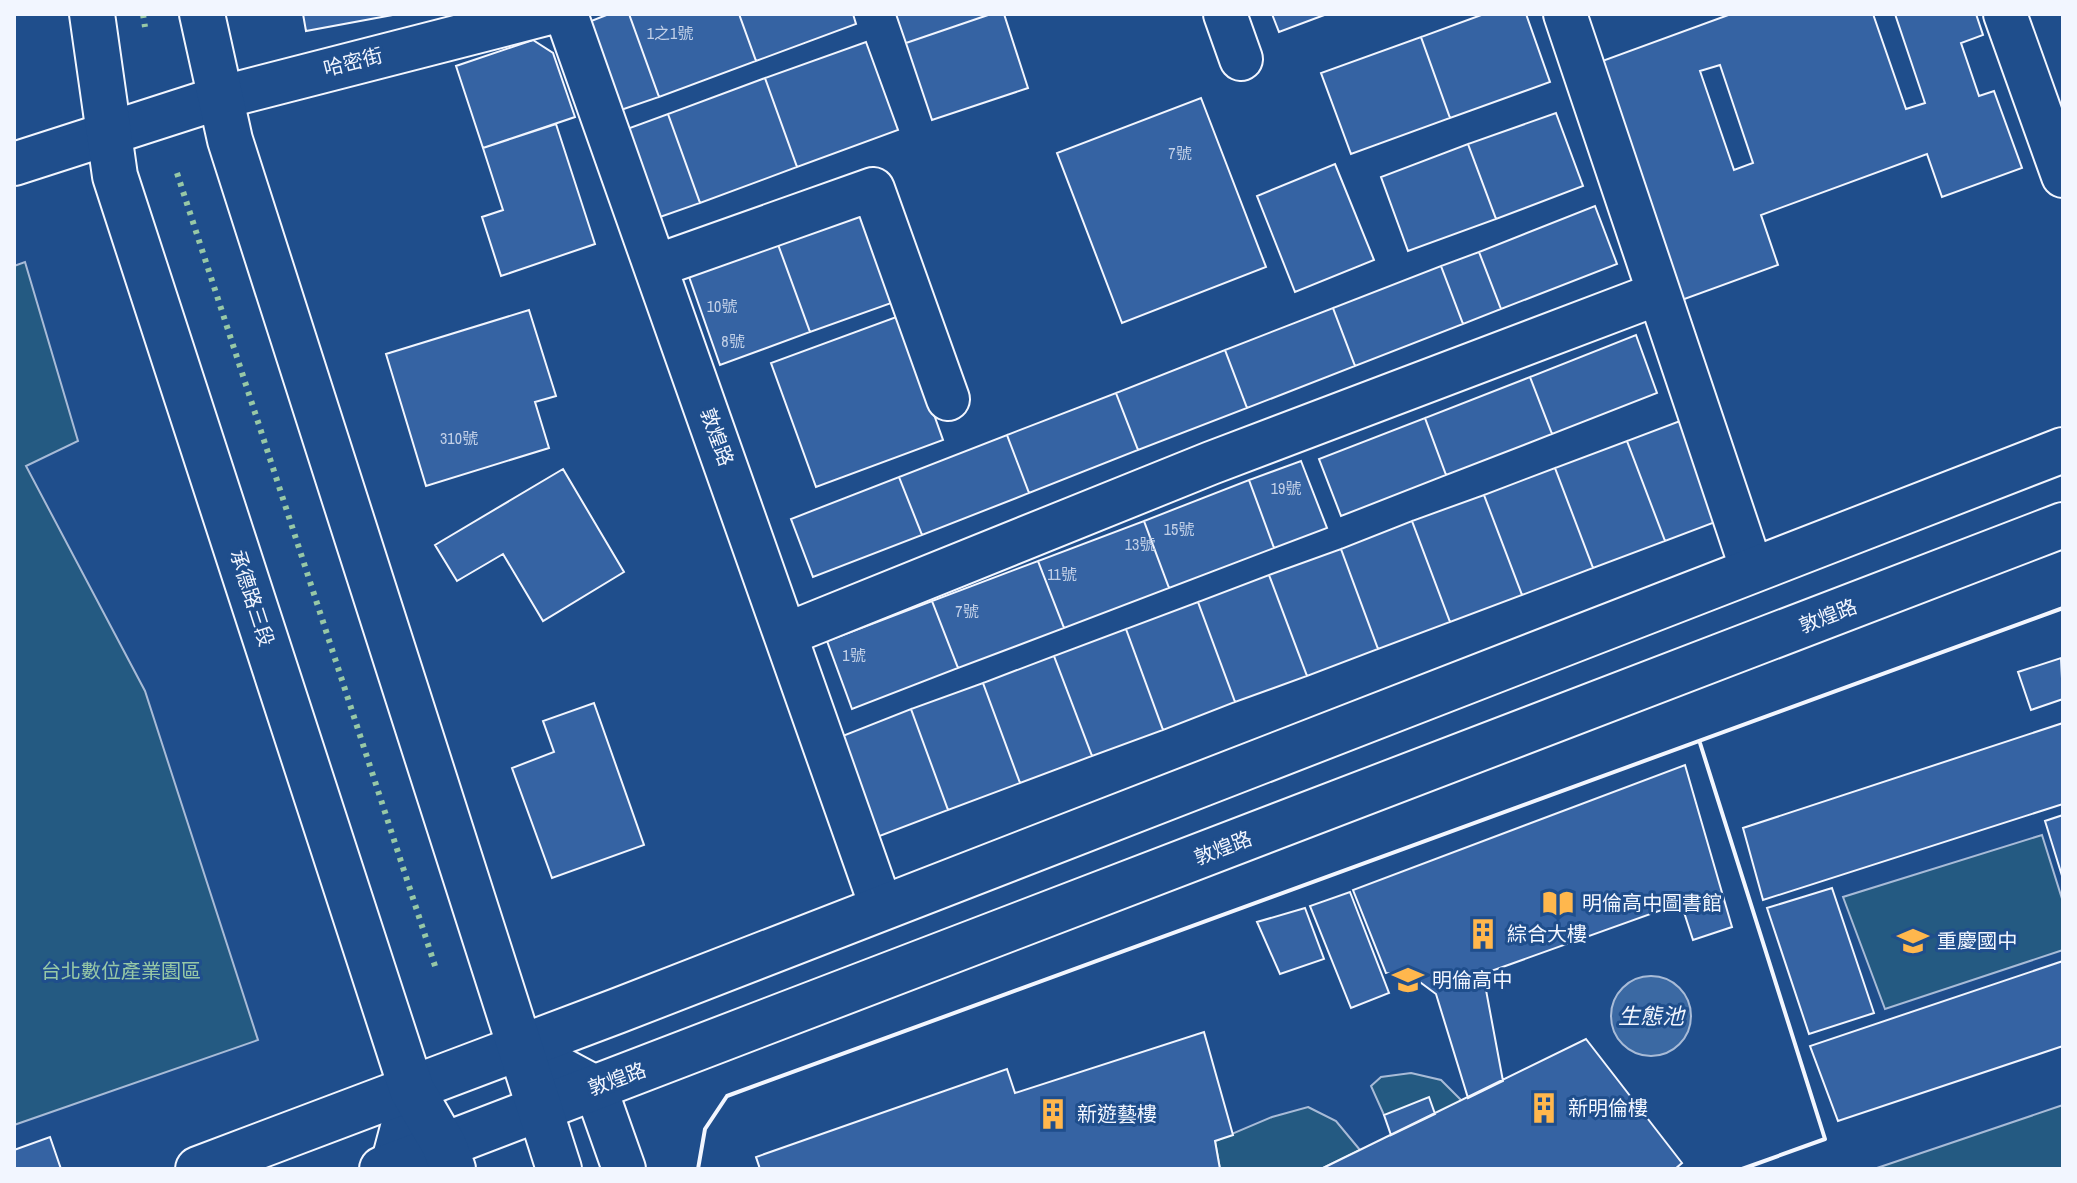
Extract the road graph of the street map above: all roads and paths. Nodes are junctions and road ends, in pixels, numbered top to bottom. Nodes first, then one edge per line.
1 (92, 14) edge
2 (202, 14) edge
3 (546, 14) edge
4 (566, 14) edge
5 (1225, 14) edge
6 (1565, 14) edge
7 (2005, 14) edge
8 (1241, 59) dead end
9 (219, 98) junction
10 (108, 134) junction
11 (14, 164) edge
12 (2063, 176) edge
13 (656, 266) junction
14 (1657, 294) junction
15 (948, 399) dead end
16 (2063, 450) edge
17 (2063, 525) edge
18 (1752, 570) junction
19 (787, 634) junction
20 (881, 906) junction
21 (520, 1047) junction
22 (595, 1087) junction
23 (412, 1090) junction
24 (540, 1109) junction
25 (449, 1157) edge
26 (388, 1168) edge
27 (198, 1169) edge
28 (559, 1169) edge
29 (624, 1169) edge

1 - 10 street, 承德路三段
2 - 9 street
3 - 9 street, 哈密街
4 - 13 street, 敦煌路
5 - 8 street
6 - 14 street
7 - 12 street
9 - 10 street, 哈密街
9 - 21 street
10 - 11 street, 哈密街
10 - 23 street, 承德路三段
13 - 15 street
13 - 19 street, 敦煌路
14 - 18 street
14 - 19 street
16 - 18 street
17 - 22 street, 敦煌路
18 - 20 street
19 - 20 street, 敦煌路
20 - 21 street
21 - 22 street
21 - 23 street
21 - 24 street
22 - 24 street, 敦煌路
22 - 29 street
23 - 25 street, 承德路三段
23 - 26 street
23 - 27 street
24 - 25 street, 敦煌路
24 - 28 street
25 - 26 street, 敦煌路

